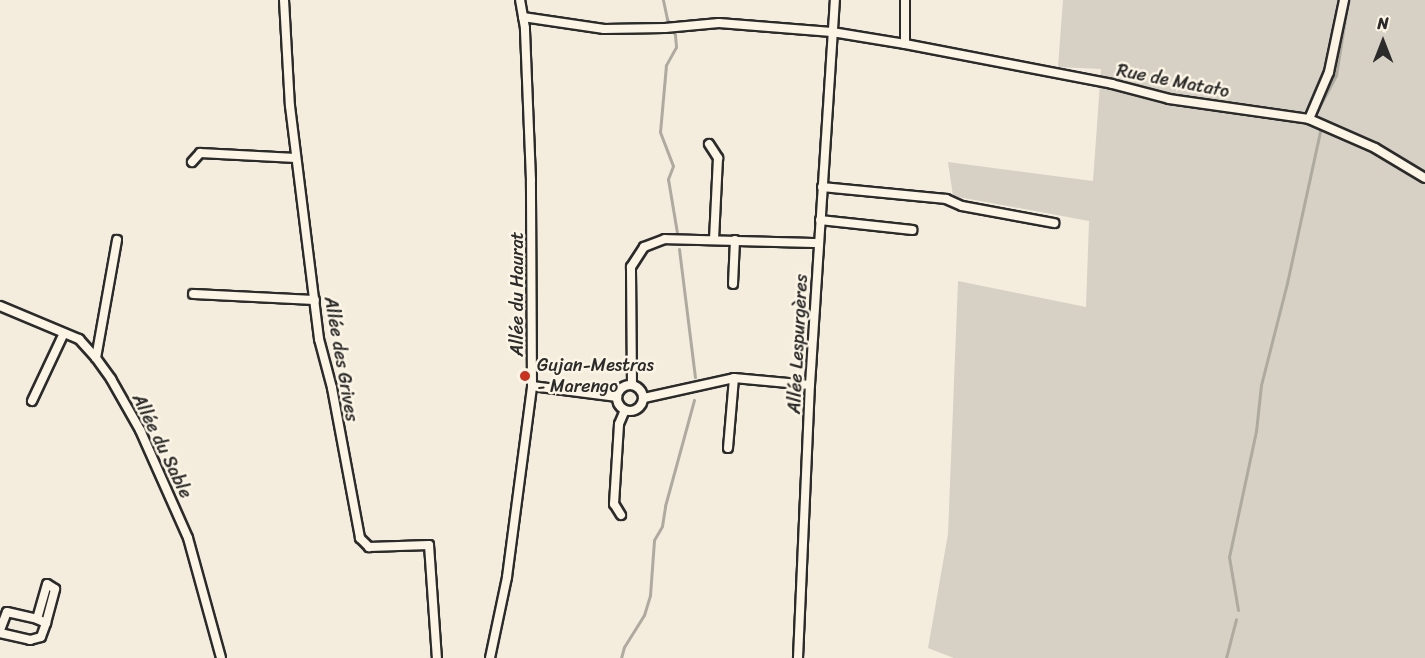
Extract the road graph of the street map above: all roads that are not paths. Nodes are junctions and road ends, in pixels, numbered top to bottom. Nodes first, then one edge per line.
1 (284, 0) edge
2 (520, 0) edge
3 (835, 0) edge
4 (905, 0) edge
5 (1344, 0) edge
6 (523, 17) junction
7 (832, 33) junction
8 (905, 44) junction
9 (1309, 118) junction
10 (709, 144) dead end
11 (296, 158) junction
12 (192, 162) dead end
13 (1425, 178) edge
14 (822, 187) junction
15 (820, 220) junction
16 (1054, 223) dead end
17 (912, 230) dead end
18 (117, 240) dead end
19 (714, 240) junction
20 (735, 240) junction
21 (819, 243) junction
22 (733, 284) dead end
23 (193, 294) dead end
24 (315, 300) junction
25 (0, 306) edge
26 (64, 333) junction
27 (96, 358) junction
28 (734, 378) junction
29 (632, 385) junction
30 (810, 385) junction
31 (532, 386) junction
32 (617, 397) junction
33 (644, 398) junction
34 (32, 401) dead end
35 (625, 410) junction
36 (728, 448) dead end
37 (621, 516) dead end
38 (37, 619) junction
39 (46, 623) junction
40 (0, 631) edge
41 (221, 658) edge
42 (437, 658) edge
43 (490, 658) edge
44 (798, 658) edge

1 - 11 street, Allée des Grives
2 - 6 street, Allée du Haurat
3 - 7 street, Allée Lespurgères
4 - 8 street
5 - 9 street
6 - 7 street, Rue de Matato
6 - 31 street, Allée du Haurat
7 - 8 street, Rue de Matato
7 - 14 street, Allée Lespurgères
8 - 9 street, Rue de Matato
9 - 13 street, Rue de Matato
10 - 19 street
11 - 12 street
11 - 24 street, Allée des Grives
14 - 15 street, Allée Lespurgères
14 - 16 street
15 - 17 street
15 - 21 street, Allée Lespurgères
18 - 27 street
19 - 20 street
19 - 29 street
20 - 21 street
20 - 22 street
21 - 30 street, Allée Lespurgères
23 - 24 street
24 - 42 street, Allée des Grives
25 - 26 street, Allée du Sable
26 - 27 street, Allée du Sable
26 - 34 street
27 - 41 street, Allée du Sable
28 - 30 street
28 - 33 street
28 - 36 street
29 - 32 street
29 - 33 street
30 - 44 street, Allée Lespurgères
31 - 32 street
31 - 43 street, Allée du Haurat
32 - 35 street
33 - 35 street
35 - 37 street
38 - 39 street
38 - 39 street
38 - 40 street
39 - 40 street

